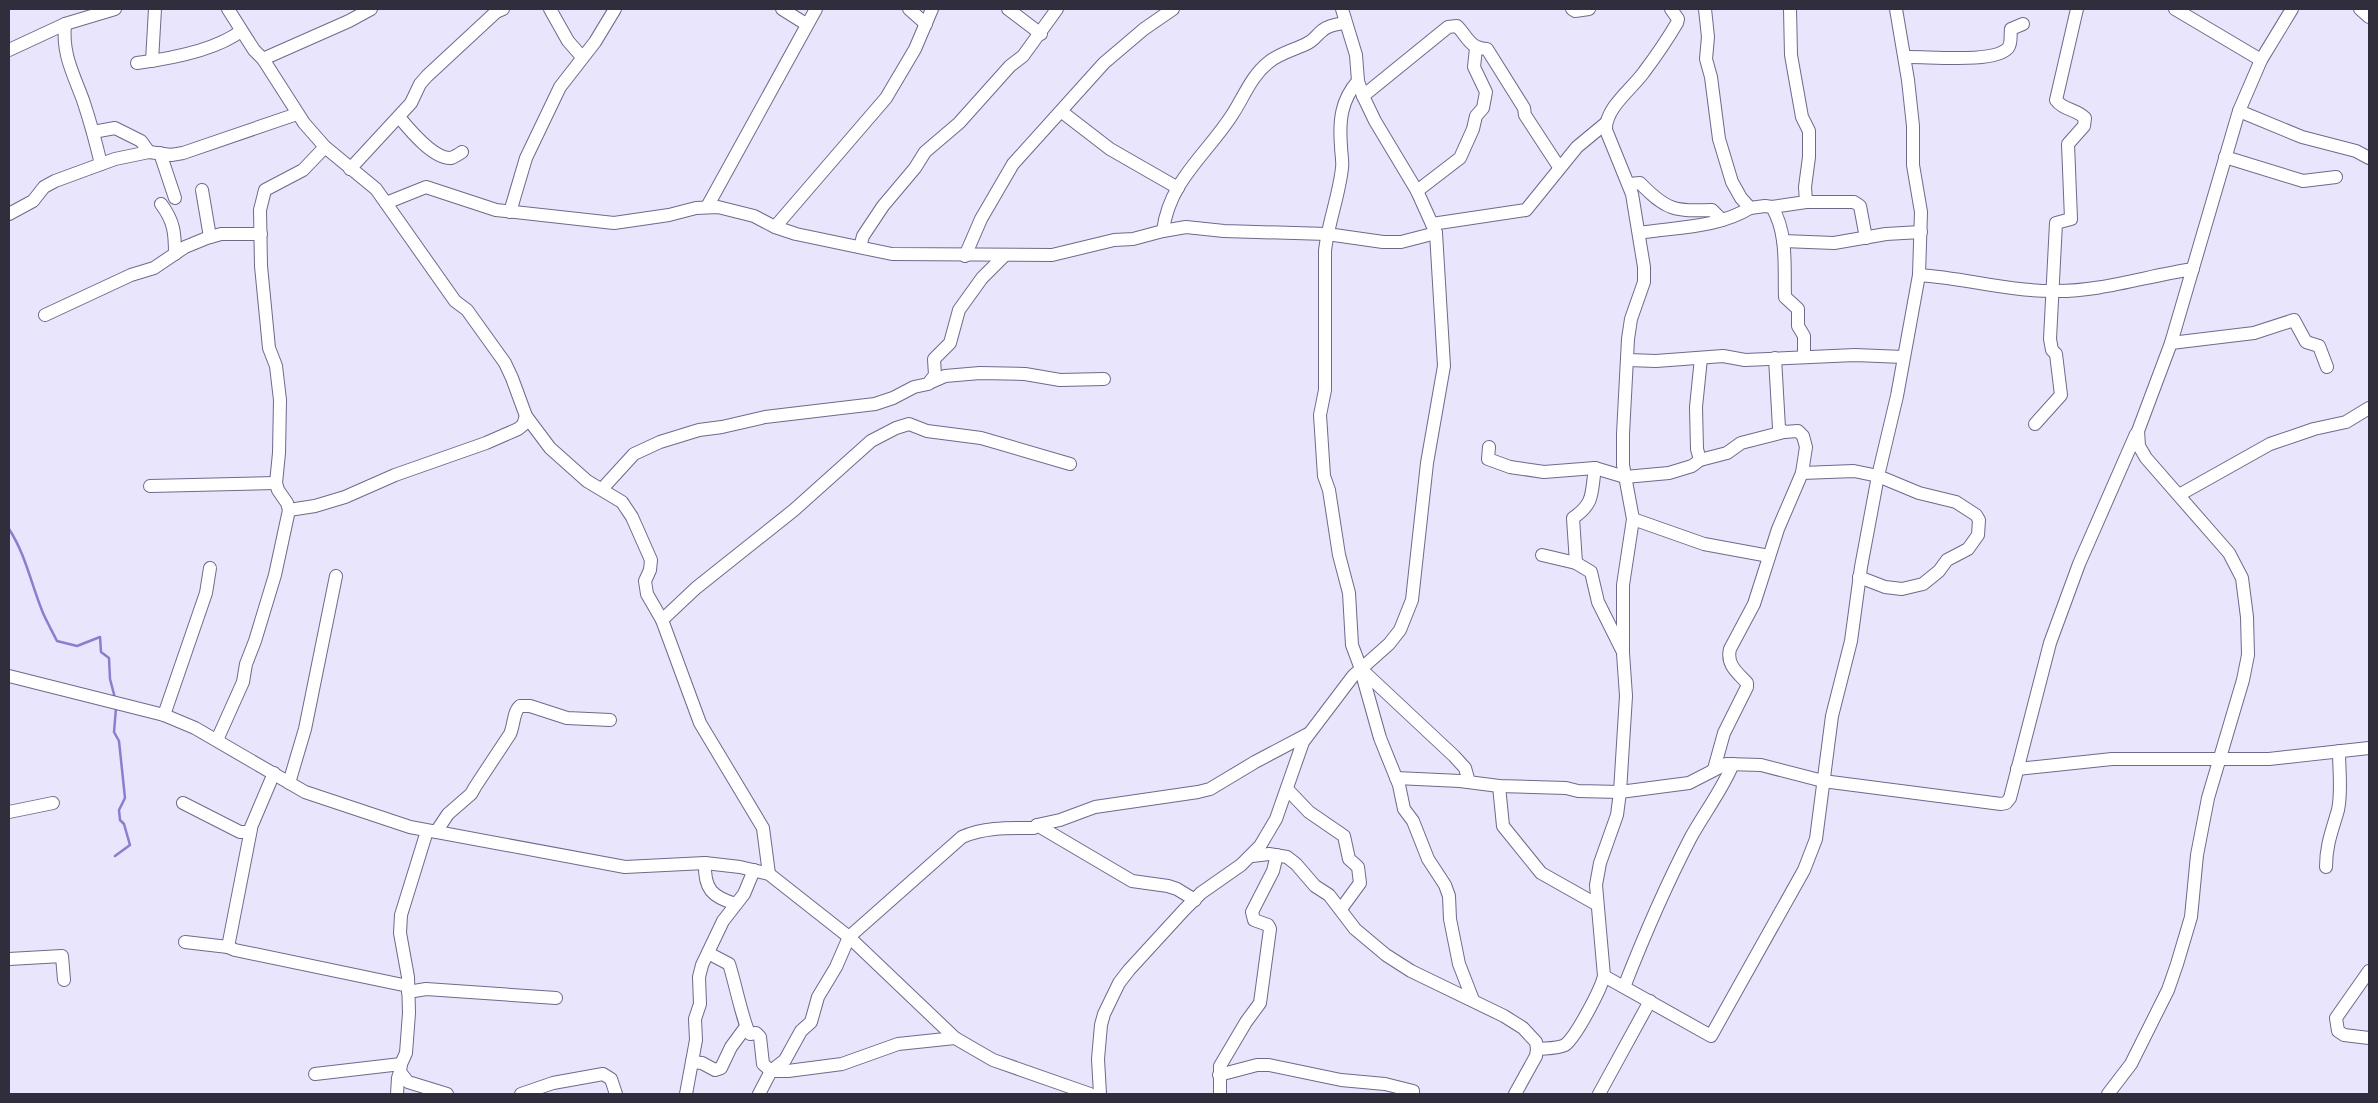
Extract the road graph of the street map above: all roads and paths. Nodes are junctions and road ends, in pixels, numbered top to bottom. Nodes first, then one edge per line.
1 (115, 9) edge
2 (155, 9) edge
3 (228, 9) edge
4 (371, 9) edge
5 (503, 9) edge
6 (550, 9) edge
7 (615, 9) edge
8 (782, 9) edge
9 (816, 9) edge
10 (909, 9) edge
11 (932, 9) edge
12 (1008, 9) edge
13 (1057, 9) edge
14 (1173, 9) edge
15 (1342, 9) edge
16 (1572, 9) edge
17 (1589, 9) edge
18 (1705, 9) edge
19 (1790, 9) edge
20 (1896, 9) edge
21 (2078, 9) edge
22 (2175, 9) edge
23 (2292, 9) edge
24 (2360, 9) edge
25 (1678, 12) edge
26 (2369, 17) edge
27 (1345, 23) junction
28 (65, 24) junction
29 (806, 24) junction
30 (926, 24) junction
31 (2023, 24) dead end
32 (241, 31) junction
33 (1041, 34) junction
34 (1476, 48) junction
35 (9, 50) edge
36 (582, 57) junction
37 (1905, 57) junction
38 (264, 59) junction
39 (2261, 60) junction
40 (152, 61) junction
41 (137, 63) dead end
42 (1358, 81) junction
43 (1363, 96) junction
44 (2239, 111) junction
45 (1062, 112) junction
46 (297, 114) junction
47 (398, 117) junction
48 (1606, 123) junction
49 (93, 132) junction
50 (325, 147) junction
51 (154, 152) junction
52 (462, 152) dead end
53 (2225, 157) junction
54 (2369, 158) edge
55 (101, 164) junction
56 (1559, 167) junction
57 (350, 169) junction
58 (2336, 177) dead end
59 (1629, 184) junction
60 (1178, 188) junction
61 (202, 190) dead end
62 (1417, 191) junction
63 (175, 198) dead end
64 (1806, 202) junction
65 (386, 203) junction
66 (161, 204) dead end
67 (707, 207) junction
68 (1750, 208) junction
69 (1772, 208) junction
70 (510, 212) junction
71 (9, 214) edge
72 (1722, 220) junction
73 (775, 227) junction
74 (1434, 228) junction
75 (1163, 231) junction
76 (1921, 232) junction
77 (1639, 233) junction
78 (261, 234) junction
79 (1326, 234) junction
80 (210, 237) junction
81 (1866, 238) junction
82 (1783, 241) junction
83 (860, 247) junction
84 (175, 254) junction
85 (964, 256) junction
86 (1004, 256) junction
87 (2193, 270) junction
88 (1919, 276) junction
89 (2053, 292) junction
90 (45, 315) dead end
91 (2171, 344) junction
92 (1804, 356) junction
93 (1701, 358) junction
94 (1775, 358) junction
95 (1903, 358) junction
96 (1628, 360) junction
97 (2327, 367) dead end
98 (1104, 379) dead end
99 (928, 384) junction
100 (2369, 408) edge
101 (526, 416) junction
102 (2035, 424) dead end
103 (1784, 432) junction
104 (2138, 432) junction
105 (1489, 447) dead end
106 (1700, 460) junction
107 (1070, 464) dead end
108 (1595, 468) junction
109 (1802, 473) junction
110 (1878, 476) junction
111 (1625, 477) junction
112 (276, 483) junction
113 (150, 486) dead end
114 (602, 489) junction
115 (2179, 495) junction
116 (289, 510) junction
117 (1633, 519) junction
118 (1542, 555) dead end
119 (1769, 556) junction
120 (1576, 563) junction
121 (210, 568) dead end
122 (336, 576) dead end
123 (1859, 577) junction
124 (662, 620) junction
125 (1623, 653) junction
126 (1360, 669) junction
127 (9, 676) edge
128 (164, 715) junction
129 (610, 720) dead end
130 (1310, 733) junction
131 (217, 740) junction
132 (2369, 748) edge
133 (2339, 752) junction
134 (2218, 760) junction
135 (1733, 764) junction
136 (2017, 769) junction
137 (1714, 770) junction
138 (274, 773) junction
139 (1396, 778) junction
140 (1823, 781) junction
141 (1468, 782) junction
142 (289, 783) junction
143 (1499, 786) junction
144 (1287, 788) junction
145 (1620, 792) junction
146 (53, 803) dead end
147 (183, 803) dead end
148 (9, 812) edge
149 (1037, 825) junction
150 (251, 829) junction
151 (431, 831) junction
152 (1277, 855) junction
153 (1252, 856) junction
154 (705, 864) junction
155 (2326, 867) dead end
156 (754, 870) junction
157 (769, 874) junction
158 (1195, 900) junction
159 (736, 904) junction
160 (1596, 904) junction
161 (1341, 909) junction
162 (850, 937) junction
163 (185, 942) dead end
164 (228, 947) junction
165 (708, 953) junction
166 (9, 959) edge
167 (2369, 971) edge
168 (1604, 976) junction
169 (64, 980) dead end
170 (1624, 987) junction
171 (408, 989) junction
172 (556, 998) dead end
173 (1473, 1000) junction
174 (1650, 1001) junction
175 (745, 1028) junction
176 (955, 1038) junction
177 (2369, 1038) edge
178 (1537, 1048) junction
179 (692, 1062) junction
180 (401, 1068) junction
181 (771, 1071) junction
182 (315, 1074) dead end
183 (1219, 1075) junction
184 (397, 1094) edge
185 (447, 1094) edge
186 (521, 1094) edge
187 (616, 1094) edge
188 (686, 1094) edge
189 (759, 1094) edge
190 (1090, 1094) edge
191 (1100, 1094) edge
192 (1220, 1094) edge
193 (1413, 1094) edge
194 (1515, 1094) edge
195 (1599, 1094) edge
196 (2108, 1094) edge

1 - 28 street
2 - 40 street
3 - 32 street
4 - 38 street
5 - 47 street
6 - 36 street
7 - 36 street
8 - 29 street
9 - 29 street
10 - 30 street
11 - 30 street
12 - 33 street
13 - 33 street
14 - 45 street
15 - 27 street
16 - 17 street
18 - 68 street
19 - 64 street
20 - 37 street
21 - 89 street
22 - 39 street
23 - 39 street
24 - 26 street
25 - 48 street
27 - 42 street
27 - 60 street
28 - 35 street
28 - 49 street
29 - 67 street
30 - 73 street
31 - 37 street
32 - 38 street
32 - 40 street
33 - 83 street
34 - 43 street
34 - 56 street
34 - 62 street
36 - 70 street
37 - 76 street
38 - 46 street
39 - 44 street
40 - 41 street
42 - 43 street
42 - 79 street
43 - 62 street
44 - 53 street
44 - 54 street
45 - 60 street
45 - 85 street
46 - 50 street
46 - 51 street
47 - 52 street
47 - 57 street
48 - 56 street
48 - 59 street
49 - 51 street
49 - 55 street
50 - 57 street
50 - 78 street
51 - 55 street
51 - 63 street
53 - 58 street
53 - 87 street
55 - 71 street
56 - 74 street
57 - 65 street
59 - 72 street
59 - 77 street
60 - 75 street
61 - 80 street
62 - 74 street
64 - 69 street
64 - 81 street
65 - 70 street
65 - 101 street
66 - 84 street
67 - 70 street
67 - 73 street
68 - 69 street
68 - 72 street
69 - 82 street
72 - 77 street
73 - 83 street
74 - 79 street
74 - 126 street
75 - 79 street
75 - 86 street
76 - 81 street
76 - 88 street
77 - 96 street
78 - 80 street
78 - 112 street
79 - 126 street
80 - 84 street
81 - 82 street
82 - 92 street
83 - 85 street
84 - 90 street
85 - 86 street
86 - 99 street
87 - 89 street
87 - 91 street
88 - 89 street
88 - 95 street
89 - 102 street
91 - 97 street
91 - 104 street
92 - 94 street
92 - 95 street
93 - 94 street
93 - 96 street
93 - 106 street
94 - 103 street
95 - 110 street
96 - 111 street
98 - 99 street
99 - 114 street
100 - 115 street
101 - 114 street
101 - 116 street
103 - 106 street
103 - 109 street
104 - 115 street
104 - 136 street
105 - 108 street
106 - 111 street
107 - 124 street
108 - 111 street
108 - 120 street
109 - 110 street
109 - 119 street
110 - 123 street
110 - 123 street
111 - 117 street
112 - 113 street
112 - 116 street
114 - 124 street
115 - 134 street
116 - 131 street
117 - 119 street
117 - 125 street
118 - 120 street
119 - 137 street
120 - 125 street
121 - 128 street
122 - 142 street
123 - 140 street
124 - 157 street
125 - 145 street
126 - 130 street
126 - 139 street
126 - 141 street
127 - 128 street
128 - 131 street
129 - 151 street
130 - 144 street
130 - 149 street
131 - 138 street
132 - 133 street
133 - 134 street
133 - 155 street
134 - 136 street
134 - 196 street
135 - 137 street
135 - 140 street
135 - 170 street
136 - 140 street
137 - 145 street
138 - 142 street
138 - 150 street
139 - 141 street
139 - 173 street
140 - 174 street
141 - 143 street
142 - 151 street
143 - 145 street
143 - 160 street
144 - 153 street
144 - 161 street
145 - 160 street
146 - 148 street
147 - 150 street
149 - 158 street
149 - 162 street
150 - 164 street
151 - 154 street
151 - 171 street
152 - 153 street
152 - 161 street
152 - 183 street
153 - 158 street
154 - 156 street
154 - 159 street
156 - 157 street
156 - 159 street
157 - 162 street
158 - 191 street
159 - 165 street
160 - 168 street
161 - 173 street
162 - 176 street
162 - 181 street
163 - 164 street
164 - 171 street
165 - 175 street
165 - 179 street
166 - 169 street
167 - 177 street
168 - 170 street
168 - 178 street
170 - 174 street
171 - 172 street
171 - 180 street
173 - 178 street
174 - 195 street
175 - 179 street
175 - 181 street
176 - 181 street
176 - 190 street
178 - 194 street
179 - 188 street
180 - 182 street
180 - 184 street
180 - 185 street
181 - 189 street
183 - 192 street
183 - 193 street
186 - 187 street

